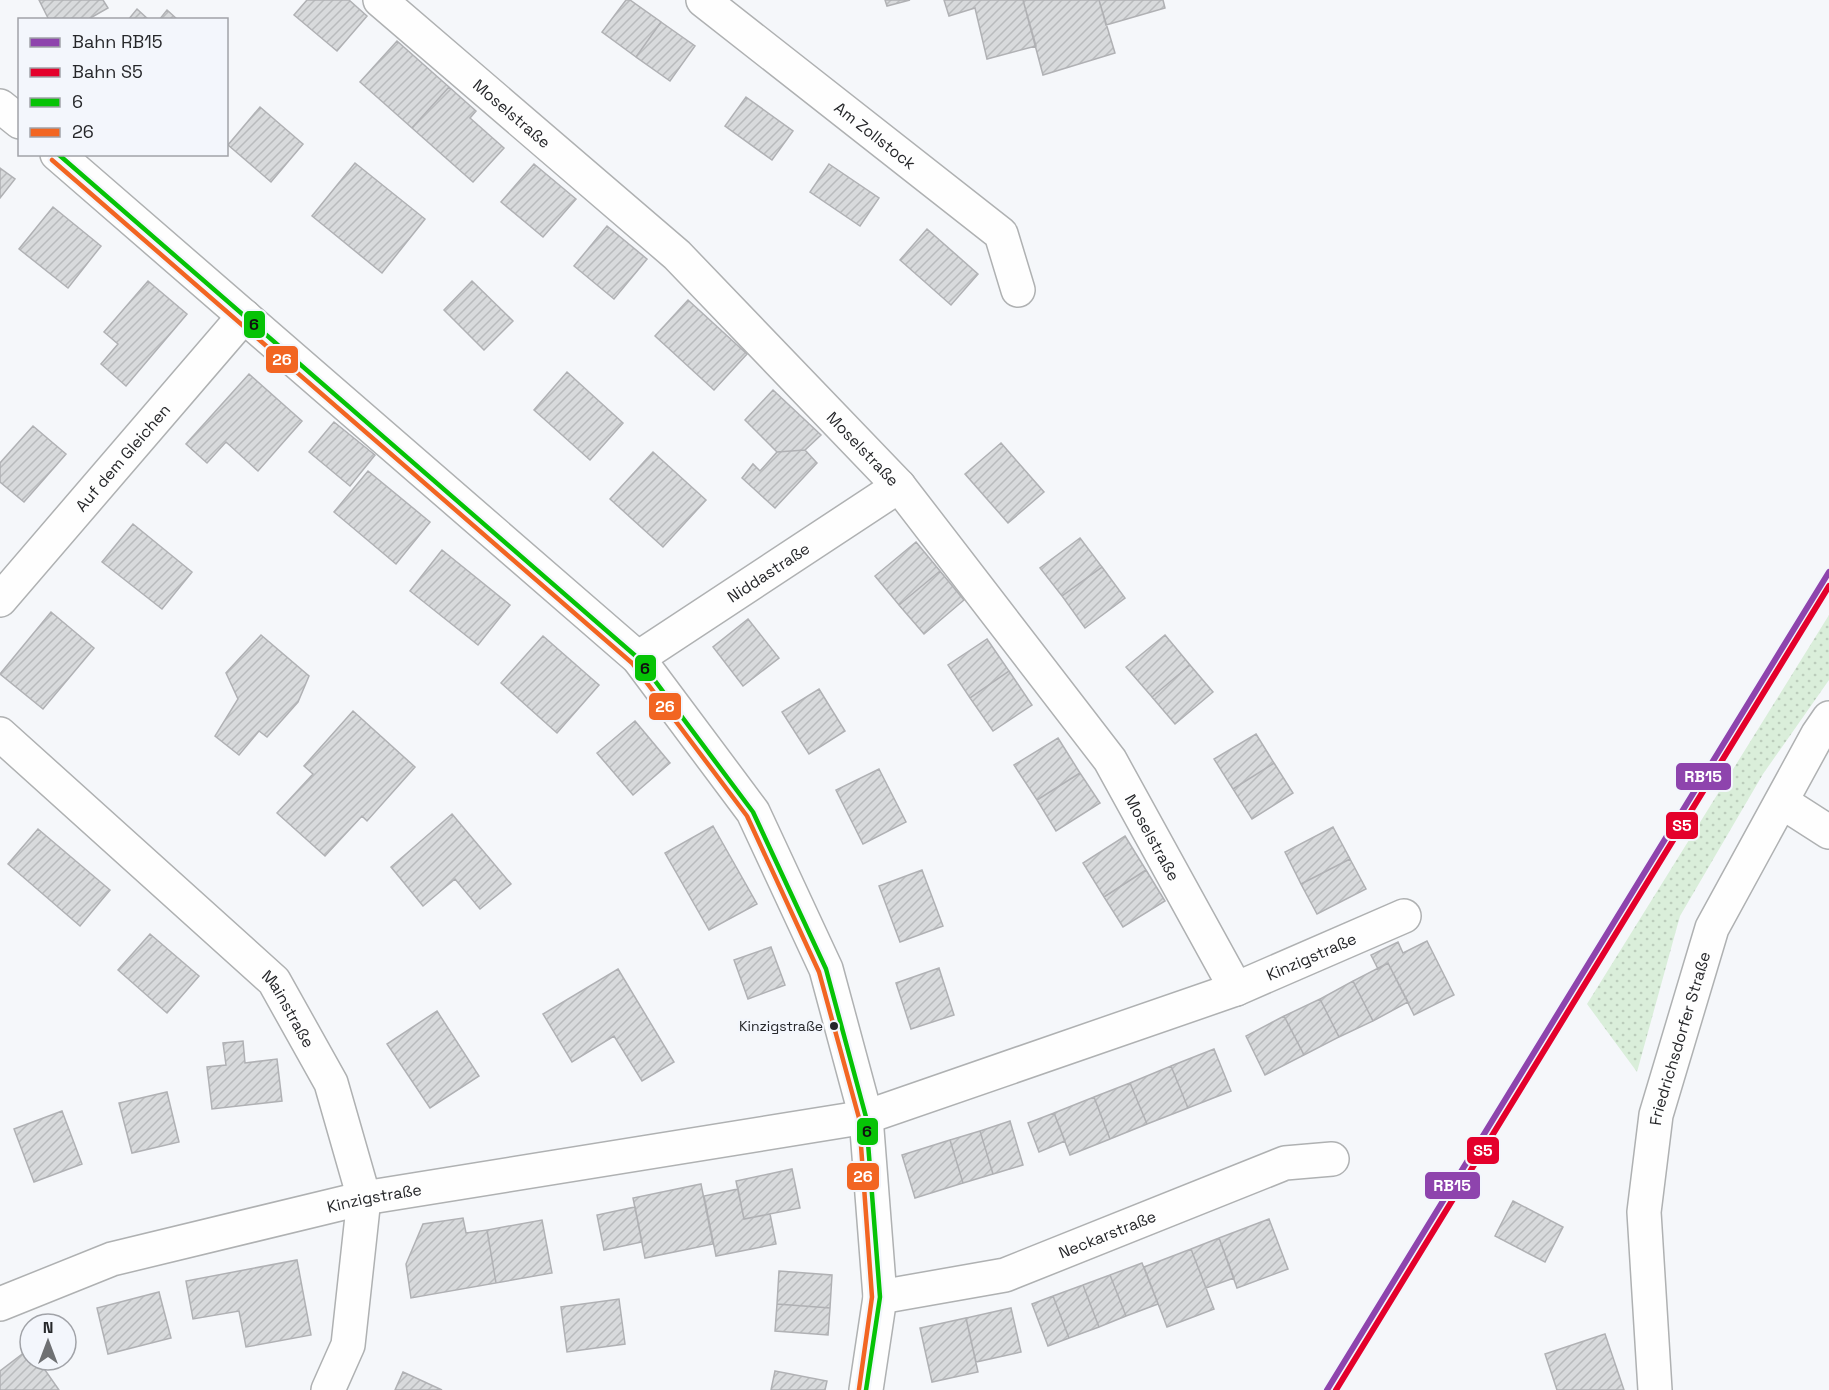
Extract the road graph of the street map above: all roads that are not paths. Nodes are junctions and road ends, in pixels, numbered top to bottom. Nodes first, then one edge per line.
1 (380, 0) edge
2 (703, 0) edge
3 (0, 106) edge
4 (18, 120) edge
5 (59, 156) edge
6 (1018, 290) dead end
7 (244, 315) junction
8 (899, 486) junction
9 (0, 600) edge
10 (638, 658) junction
11 (1829, 718) edge
12 (0, 734) edge
13 (1782, 802) junction
14 (1829, 832) edge
15 (1404, 916) dead end
16 (1236, 989) junction
17 (866, 1117) junction
18 (1332, 1159) dead end
19 (364, 1198) junction
20 (880, 1297) junction
21 (0, 1304) edge
22 (328, 1390) edge
23 (866, 1390) edge
24 (1655, 1390) edge

1 - 8 street, Moselstraße
2 - 6 street, Am Zollstock
3 - 4 street
5 - 7 street
7 - 9 street, Auf dem Gleichen
7 - 10 street
8 - 10 street, Niddastraße
8 - 16 street, Moselstraße
10 - 17 street
11 - 13 street, Friedrichsdorfer Straße
12 - 19 street, Mainstraße
13 - 14 street
13 - 24 street, Friedrichsdorfer Straße
15 - 16 street, Kinzigstraße
16 - 17 street, Kinzigstraße
17 - 19 street, Kinzigstraße
17 - 20 street
18 - 20 street, Neckarstraße
19 - 21 street, Kinzigstraße
19 - 22 street, Mainstraße
20 - 23 street

